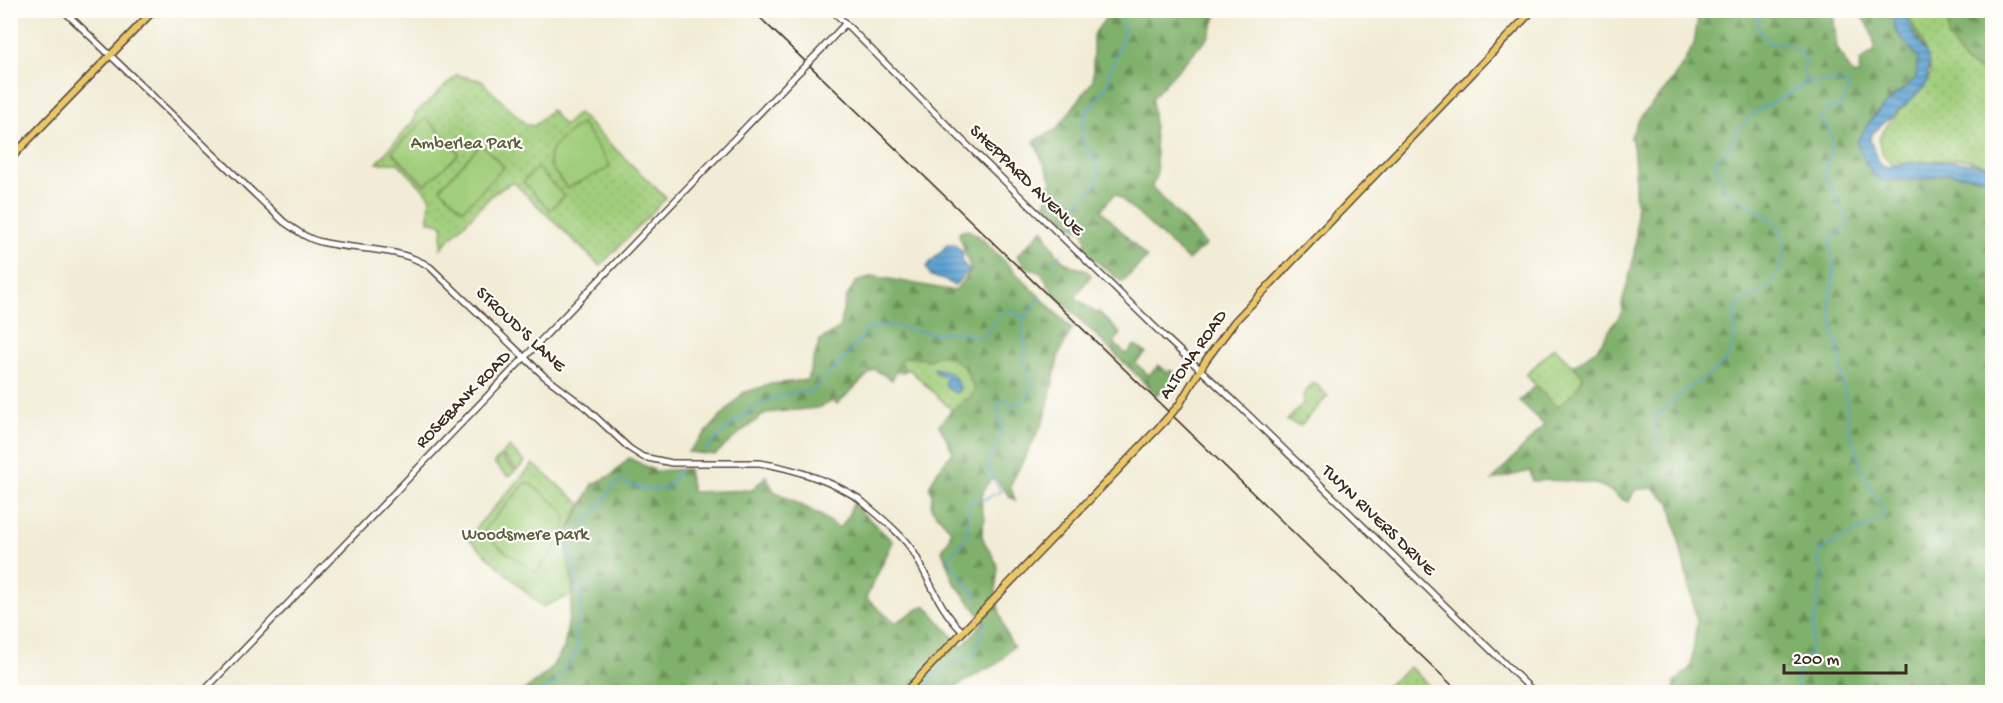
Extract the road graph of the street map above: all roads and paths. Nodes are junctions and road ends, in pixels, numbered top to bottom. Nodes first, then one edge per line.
1 (63, 10) edge
2 (154, 10) edge
3 (832, 10) edge
4 (1533, 10) edge
5 (845, 24) junction
6 (110, 56) junction
7 (10, 159) edge
8 (526, 358) junction
9 (1201, 371) junction
10 (963, 631) junction
11 (203, 693) edge
12 (905, 693) edge
13 (1534, 693) edge

1 - 6 street, STROUD'S LANE
2 - 6 main road
3 - 5 street, SHEPPARD AVENUE
4 - 9 main road, ALTONA ROAD
5 - 8 street, ROSEBANK ROAD, bridge
5 - 9 street, SHEPPARD AVENUE
6 - 7 main road
6 - 8 street, STROUD'S LANE
8 - 10 street, STROUD'S LANE
8 - 11 street, ROSEBANK ROAD
9 - 10 main road, ALTONA ROAD, bridge
9 - 13 street, TWYN RIVERS DRIVE
10 - 12 main road, ALTONA ROAD

